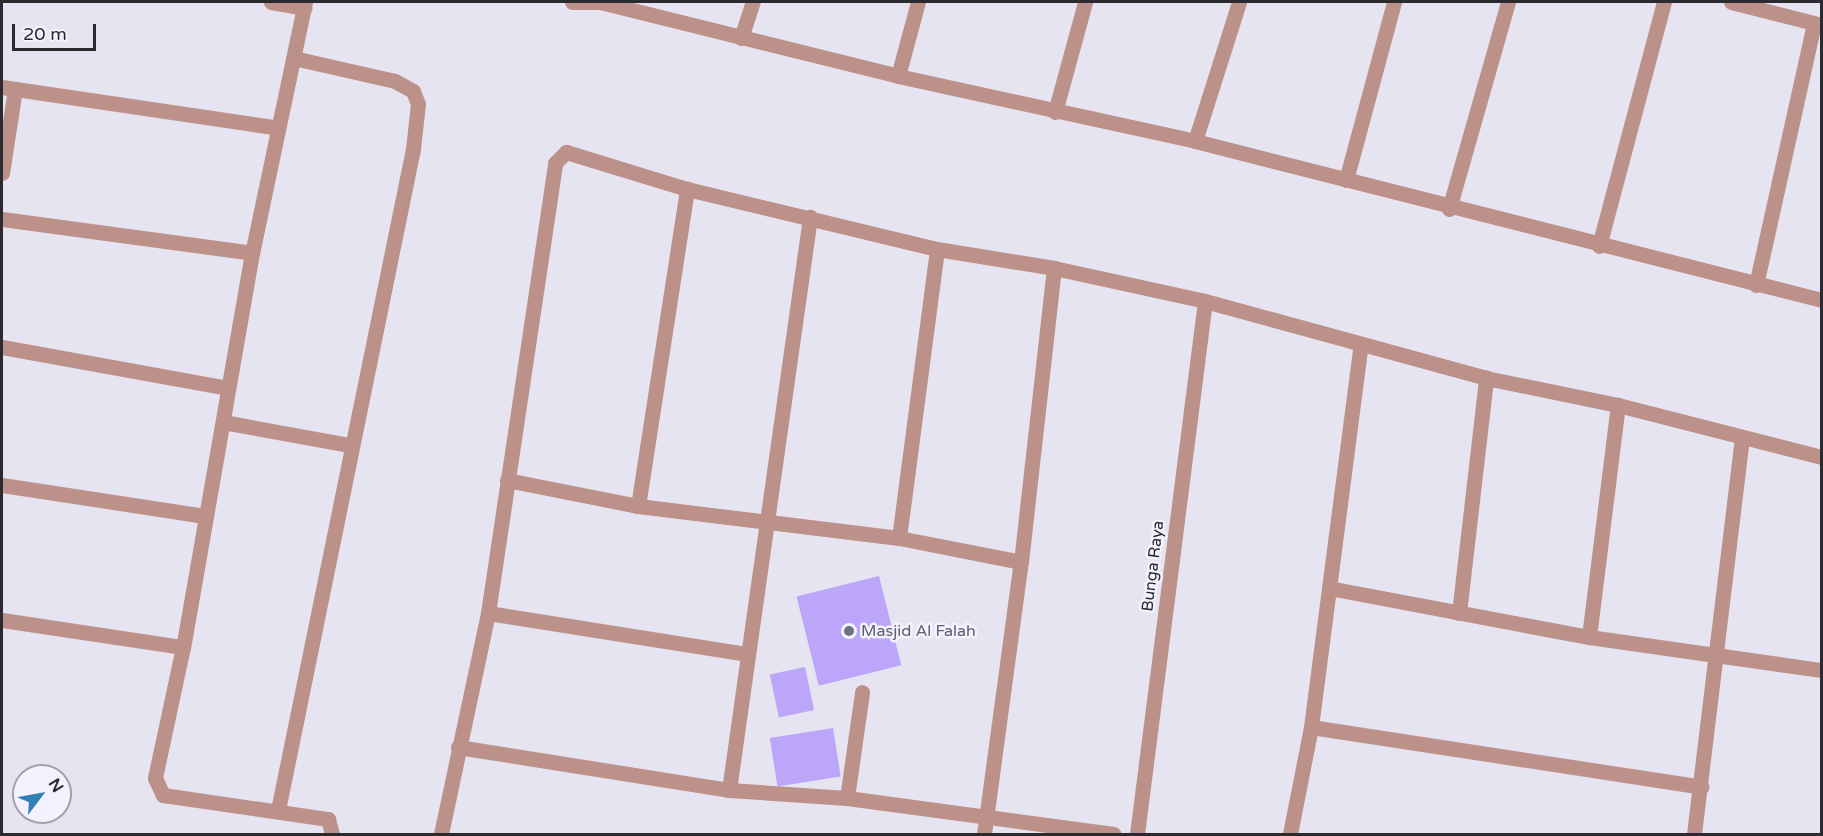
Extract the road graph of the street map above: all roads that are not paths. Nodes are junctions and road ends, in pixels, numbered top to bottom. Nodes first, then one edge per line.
1 (271, 2) edge
2 (572, 2) edge
3 (600, 2) edge
4 (753, 2) edge
5 (918, 2) edge
6 (1085, 2) edge
7 (1239, 2) edge
8 (1394, 2) edge
9 (1508, 2) edge
10 (1664, 2) edge
11 (1731, 2) edge
12 (305, 5) edge
13 (1818, 24) edge
14 (741, 38) junction
15 (294, 58) junction
16 (898, 76) junction
17 (8, 88) edge
18 (1055, 112) junction
19 (278, 128) junction
20 (1195, 141) junction
21 (2, 173) edge
22 (1346, 180) junction
23 (687, 189) junction
24 (1449, 209) junction
25 (810, 218) junction
26 (2, 219) edge
27 (1599, 246) junction
28 (937, 249) junction
29 (252, 253) junction
30 (1054, 268) junction
31 (1756, 285) junction
32 (1821, 300) edge
33 (1205, 301) junction
34 (1361, 344) junction
35 (2, 347) edge
36 (1486, 378) junction
37 (227, 388) junction
38 (1618, 405) junction
39 (223, 422) junction
40 (1742, 439) junction
41 (350, 445) junction
42 (1821, 457) edge
43 (507, 480) junction
44 (2, 485) edge
45 (638, 506) junction
46 (205, 516) junction
47 (765, 522) junction
48 (899, 538) junction
49 (1021, 562) junction
50 (1329, 588) junction
51 (488, 613) junction
52 (1459, 613) junction
53 (2, 620) edge
54 (1589, 637) junction
55 (183, 647) junction
56 (748, 654) junction
57 (1715, 655) junction
58 (1821, 670) edge
59 (862, 692) dead end
60 (1311, 727) junction
61 (458, 747) junction
62 (1701, 787) junction
63 (729, 790) junction
64 (847, 798) junction
65 (278, 810) junction
66 (987, 817) junction
67 (332, 834) edge
68 (441, 834) edge
69 (984, 834) edge
70 (1114, 834) edge
71 (1137, 834) edge
72 (1290, 834) edge
73 (1694, 834) edge

1 - 12 street
2 - 3 street
3 - 14 street
4 - 14 street
5 - 16 street
6 - 18 street
7 - 20 street
8 - 22 street
9 - 24 street
10 - 27 street
11 - 13 street
12 - 15 street
13 - 31 street
14 - 16 street
15 - 19 street
15 - 41 street
16 - 18 street
17 - 19 street
17 - 21 street
18 - 20 street
19 - 29 street
20 - 22 street
22 - 24 street
23 - 25 street
23 - 43 street
23 - 45 street
24 - 27 street
25 - 28 street
25 - 47 street
26 - 29 street
27 - 31 street
28 - 30 street
28 - 48 street
29 - 37 street
30 - 33 street
30 - 49 street
31 - 32 street
33 - 34 street
33 - 71 street, Bunga Raya
34 - 36 street
34 - 50 street
35 - 37 street
36 - 38 street
36 - 52 street
37 - 39 street
38 - 40 street
38 - 54 street
39 - 41 street
39 - 46 street
40 - 42 street
40 - 57 street
41 - 65 street
43 - 45 street
43 - 51 street
44 - 46 street
45 - 47 street
46 - 55 street
47 - 48 street
47 - 56 street
48 - 49 street
49 - 66 street
50 - 52 street
50 - 60 street
51 - 56 street
51 - 61 street
52 - 54 street
53 - 55 street
54 - 57 street
55 - 65 street
56 - 63 street
57 - 58 street
57 - 62 street
59 - 64 street
60 - 62 street
60 - 72 street
61 - 63 street
61 - 68 street
62 - 73 street
63 - 64 street
64 - 66 street
65 - 67 street
66 - 69 street
66 - 70 street

